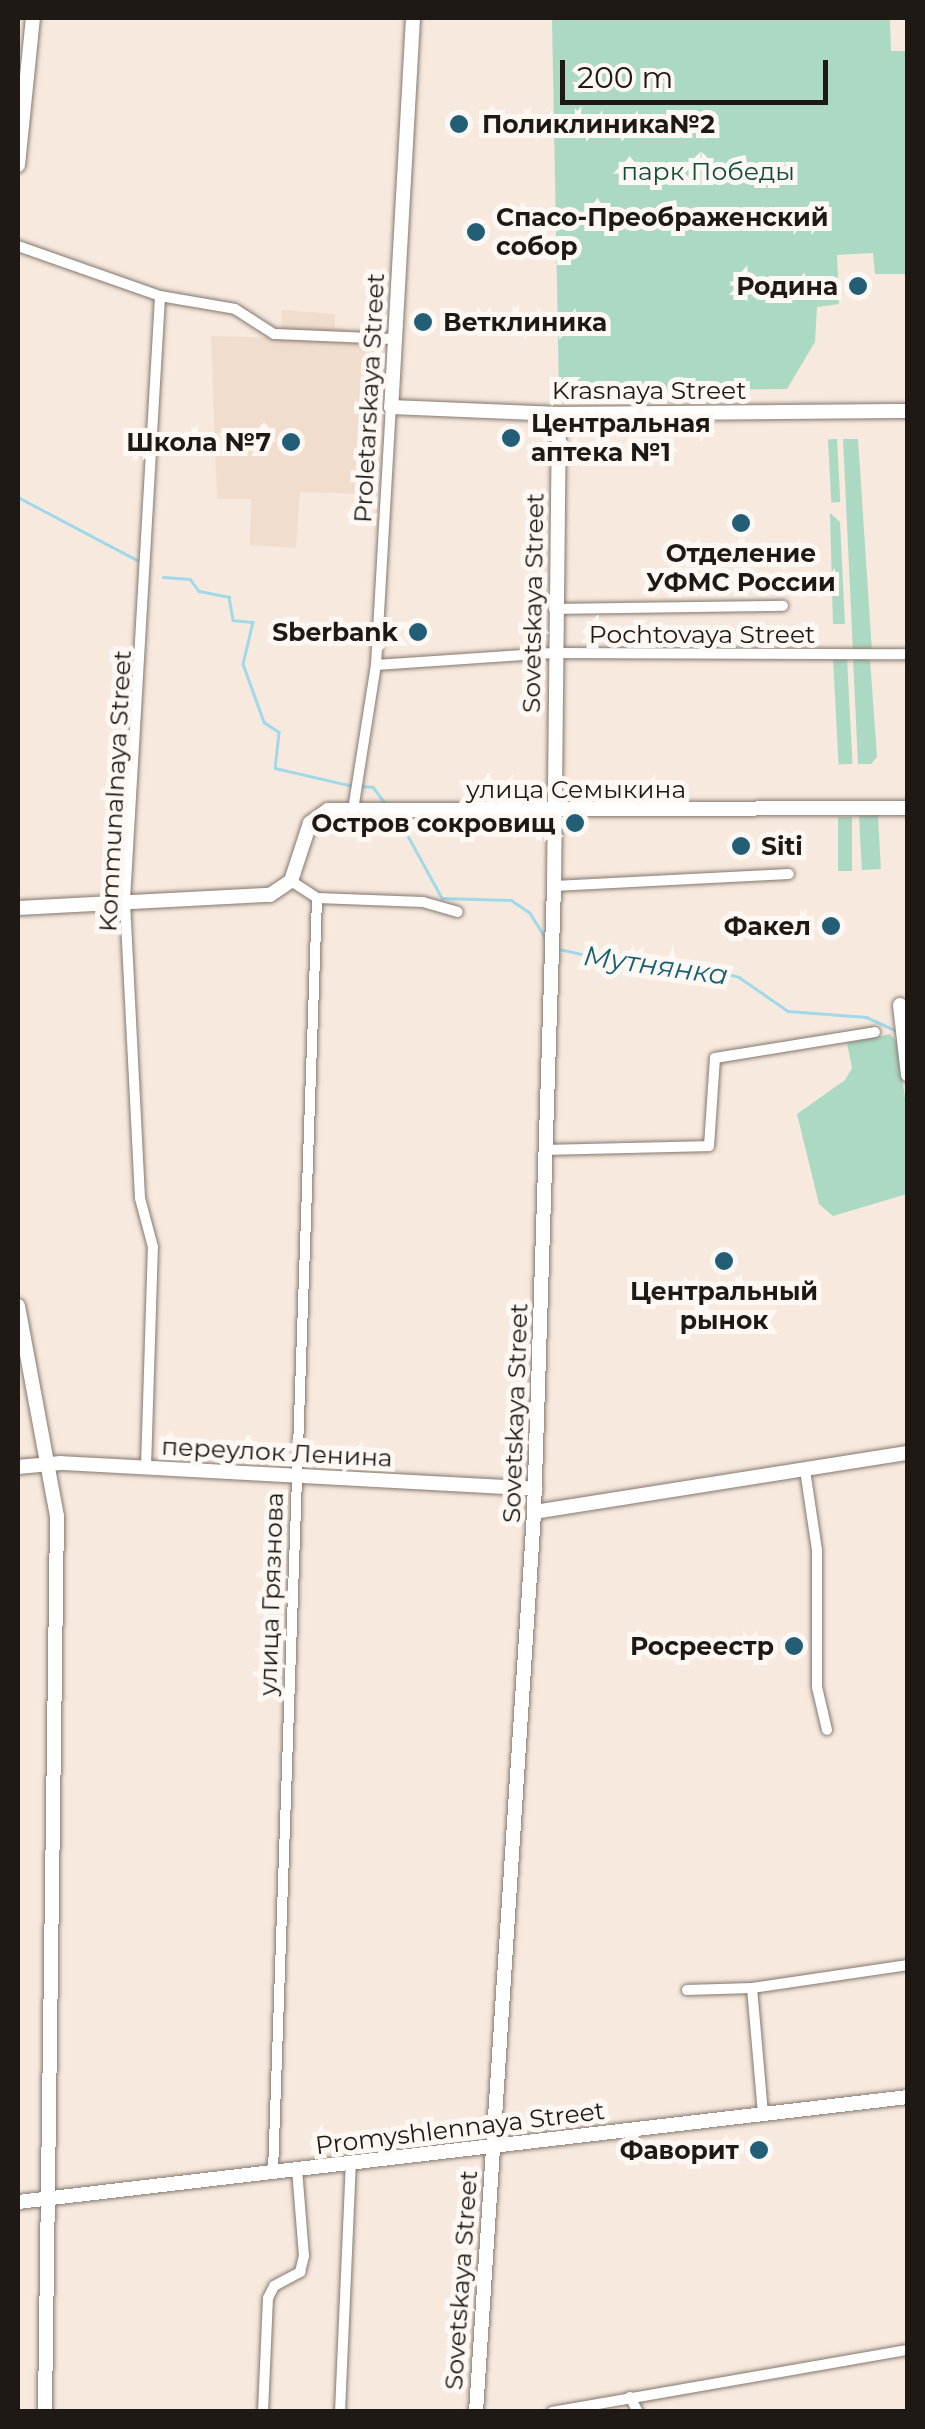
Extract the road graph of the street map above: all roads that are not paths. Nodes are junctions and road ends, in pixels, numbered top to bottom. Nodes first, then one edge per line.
1 (32, 18) edge
2 (414, 18) edge
3 (18, 165) edge
4 (18, 246) edge
5 (160, 296) junction
6 (394, 340) junction
7 (391, 407) junction
8 (908, 412) edge
9 (559, 414) junction
10 (784, 606) dead end
11 (554, 609) junction
12 (553, 653) junction
13 (908, 654) edge
14 (376, 665) junction
15 (908, 808) edge
16 (353, 810) junction
17 (552, 814) junction
18 (789, 874) dead end
19 (291, 880) junction
20 (554, 886) junction
21 (317, 898) junction
22 (125, 900) junction
23 (18, 908) edge
24 (458, 912) dead end
25 (900, 1005) dead end
26 (875, 1032) dead end
27 (904, 1043) edge
28 (908, 1075) edge
29 (547, 1150) junction
30 (18, 1306) edge
31 (908, 1453) edge
32 (18, 1466) edge
33 (50, 1466) junction
34 (146, 1467) junction
35 (805, 1470) junction
36 (295, 1476) junction
37 (535, 1489) junction
38 (534, 1512) junction
39 (827, 1730) dead end
40 (908, 1965) edge
41 (752, 1988) junction
42 (686, 1990) dead end
43 (908, 2097) edge
44 (763, 2114) junction
45 (492, 2148) junction
46 (351, 2162) junction
47 (297, 2169) junction
48 (273, 2172) junction
49 (50, 2198) junction
50 (18, 2202) edge
51 (908, 2350) edge
52 (630, 2397) junction
53 (46, 2412) edge
54 (263, 2412) edge
55 (340, 2412) edge
56 (476, 2412) edge
57 (552, 2412) edge
58 (638, 2412) edge

1 - 3 street
2 - 6 street, Proletarskaya Street
4 - 5 street
5 - 6 street
5 - 22 street, Kommunalnaya Street
6 - 7 street, Proletarskaya Street
7 - 9 street, Krasnaya Street
7 - 14 street, Proletarskaya Street
8 - 9 street, Krasnaya Street
9 - 11 street, Sovetskaya Street
10 - 11 street
11 - 12 street, Sovetskaya Street
12 - 13 street, Pochtovaya Street
12 - 14 street, Pochtovaya Street
12 - 17 street, Sovetskaya Street
14 - 16 street, Proletarskaya Street
15 - 17 street, улица Семыкина
16 - 17 street, улица Семыкина
16 - 19 street, улица Семыкина
17 - 20 street, Sovetskaya Street
18 - 20 street
19 - 21 street
19 - 22 street
20 - 29 street, Sovetskaya Street
21 - 24 street
21 - 36 street, улица Грязнова
22 - 23 street
22 - 34 street, Kommunalnaya Street
25 - 27 street
26 - 29 street
27 - 28 street
29 - 37 street, Sovetskaya Street
30 - 33 street
31 - 35 street
32 - 33 street, переулок Ленина
33 - 34 street, переулок Ленина
33 - 49 street
34 - 36 street, переулок Ленина
35 - 38 street
35 - 39 street
36 - 37 street, переулок Ленина
36 - 48 street, улица Грязнова
37 - 38 street, Sovetskaya Street
38 - 45 street, Sovetskaya Street
40 - 41 street
41 - 42 street
41 - 44 street
43 - 44 street, Promyshlennaya Street
44 - 45 street, Promyshlennaya Street
45 - 46 street, Promyshlennaya Street
45 - 56 street, Sovetskaya Street
46 - 47 street, Promyshlennaya Street
46 - 55 street
47 - 48 street, Promyshlennaya Street
47 - 54 street
48 - 49 street, Promyshlennaya Street
49 - 50 street, Promyshlennaya Street
49 - 53 street
51 - 52 street
52 - 57 street
52 - 58 street

